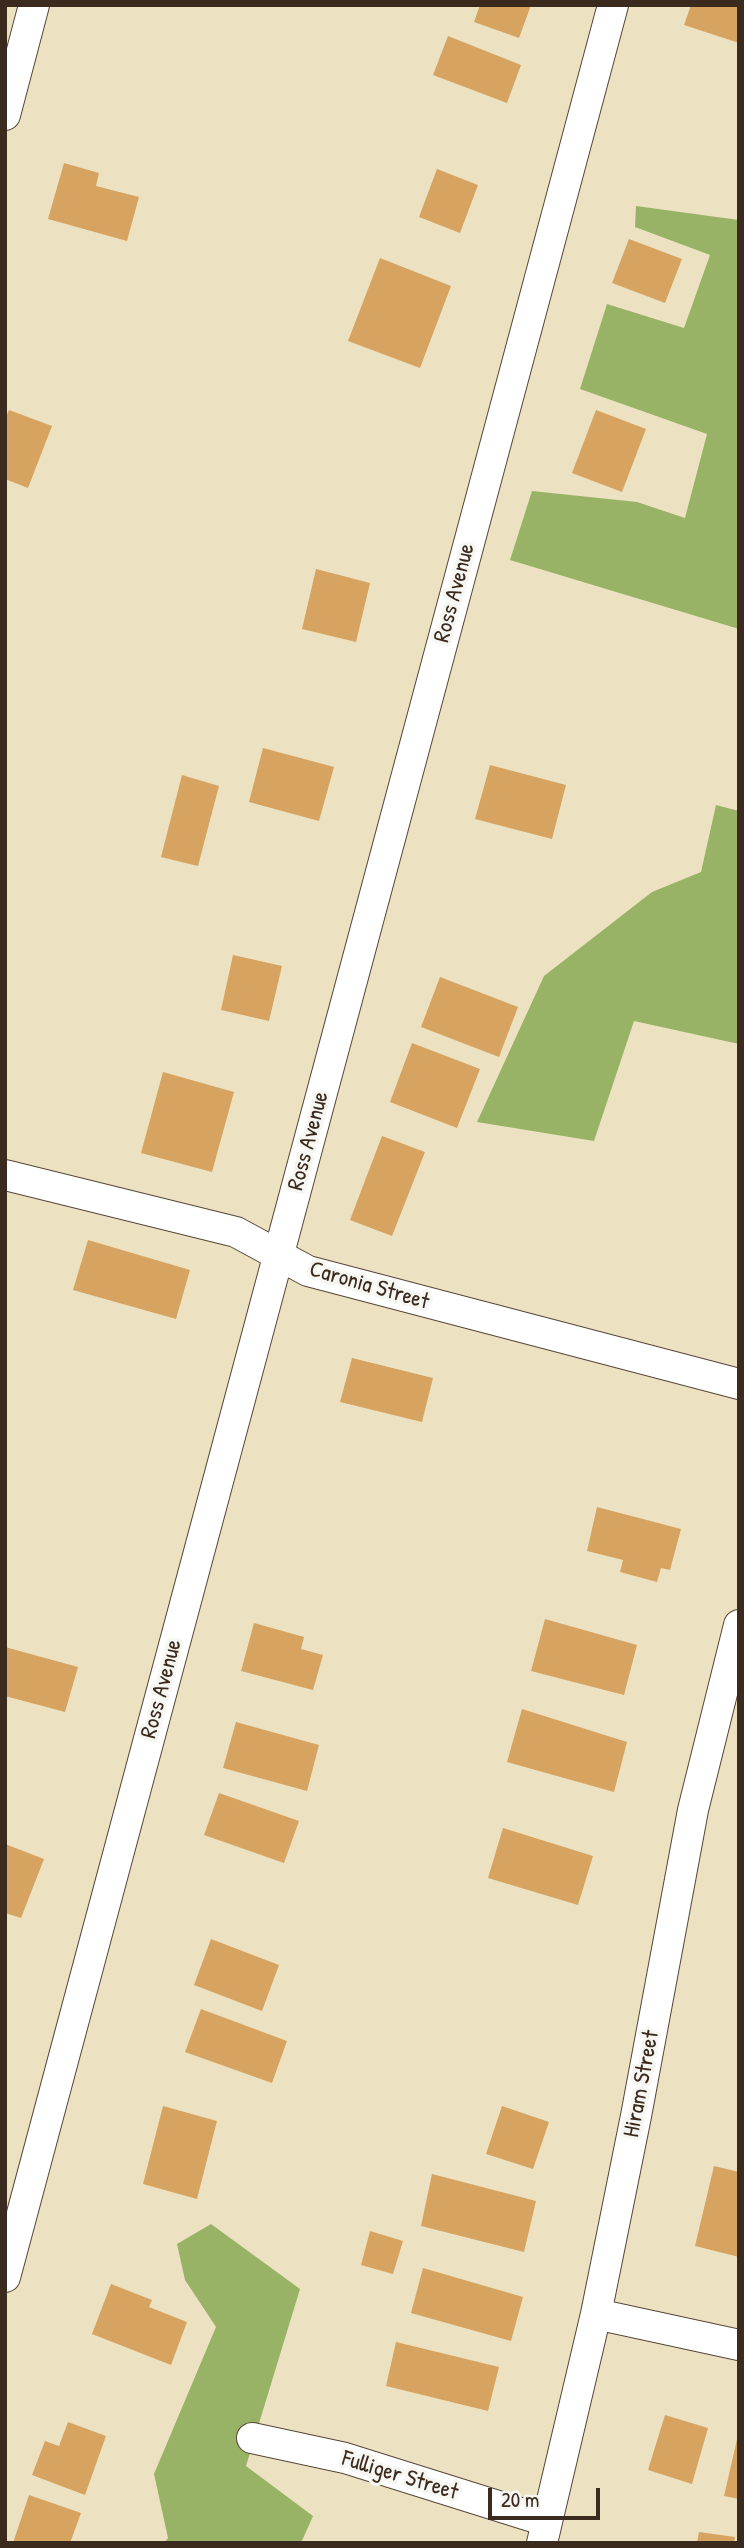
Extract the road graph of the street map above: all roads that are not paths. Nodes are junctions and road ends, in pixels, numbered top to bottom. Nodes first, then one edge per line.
1 (34, 5) edge
2 (613, 5) edge
3 (5, 115) edge
4 (5, 1175) edge
5 (278, 1255) junction
6 (739, 1384) edge
7 (739, 1625) edge
8 (5, 2277) edge
9 (596, 2314) junction
10 (739, 2345) edge
11 (252, 2438) dead end
12 (544, 2532) edge

1 - 3 street
2 - 5 street, Ross Avenue
4 - 5 street, Caronia Street
5 - 6 street, Caronia Street
5 - 8 street, Ross Avenue
7 - 9 street, Hiram Street
9 - 10 street
9 - 12 street, Hiram Street
11 - 12 street, Fulliger Street

